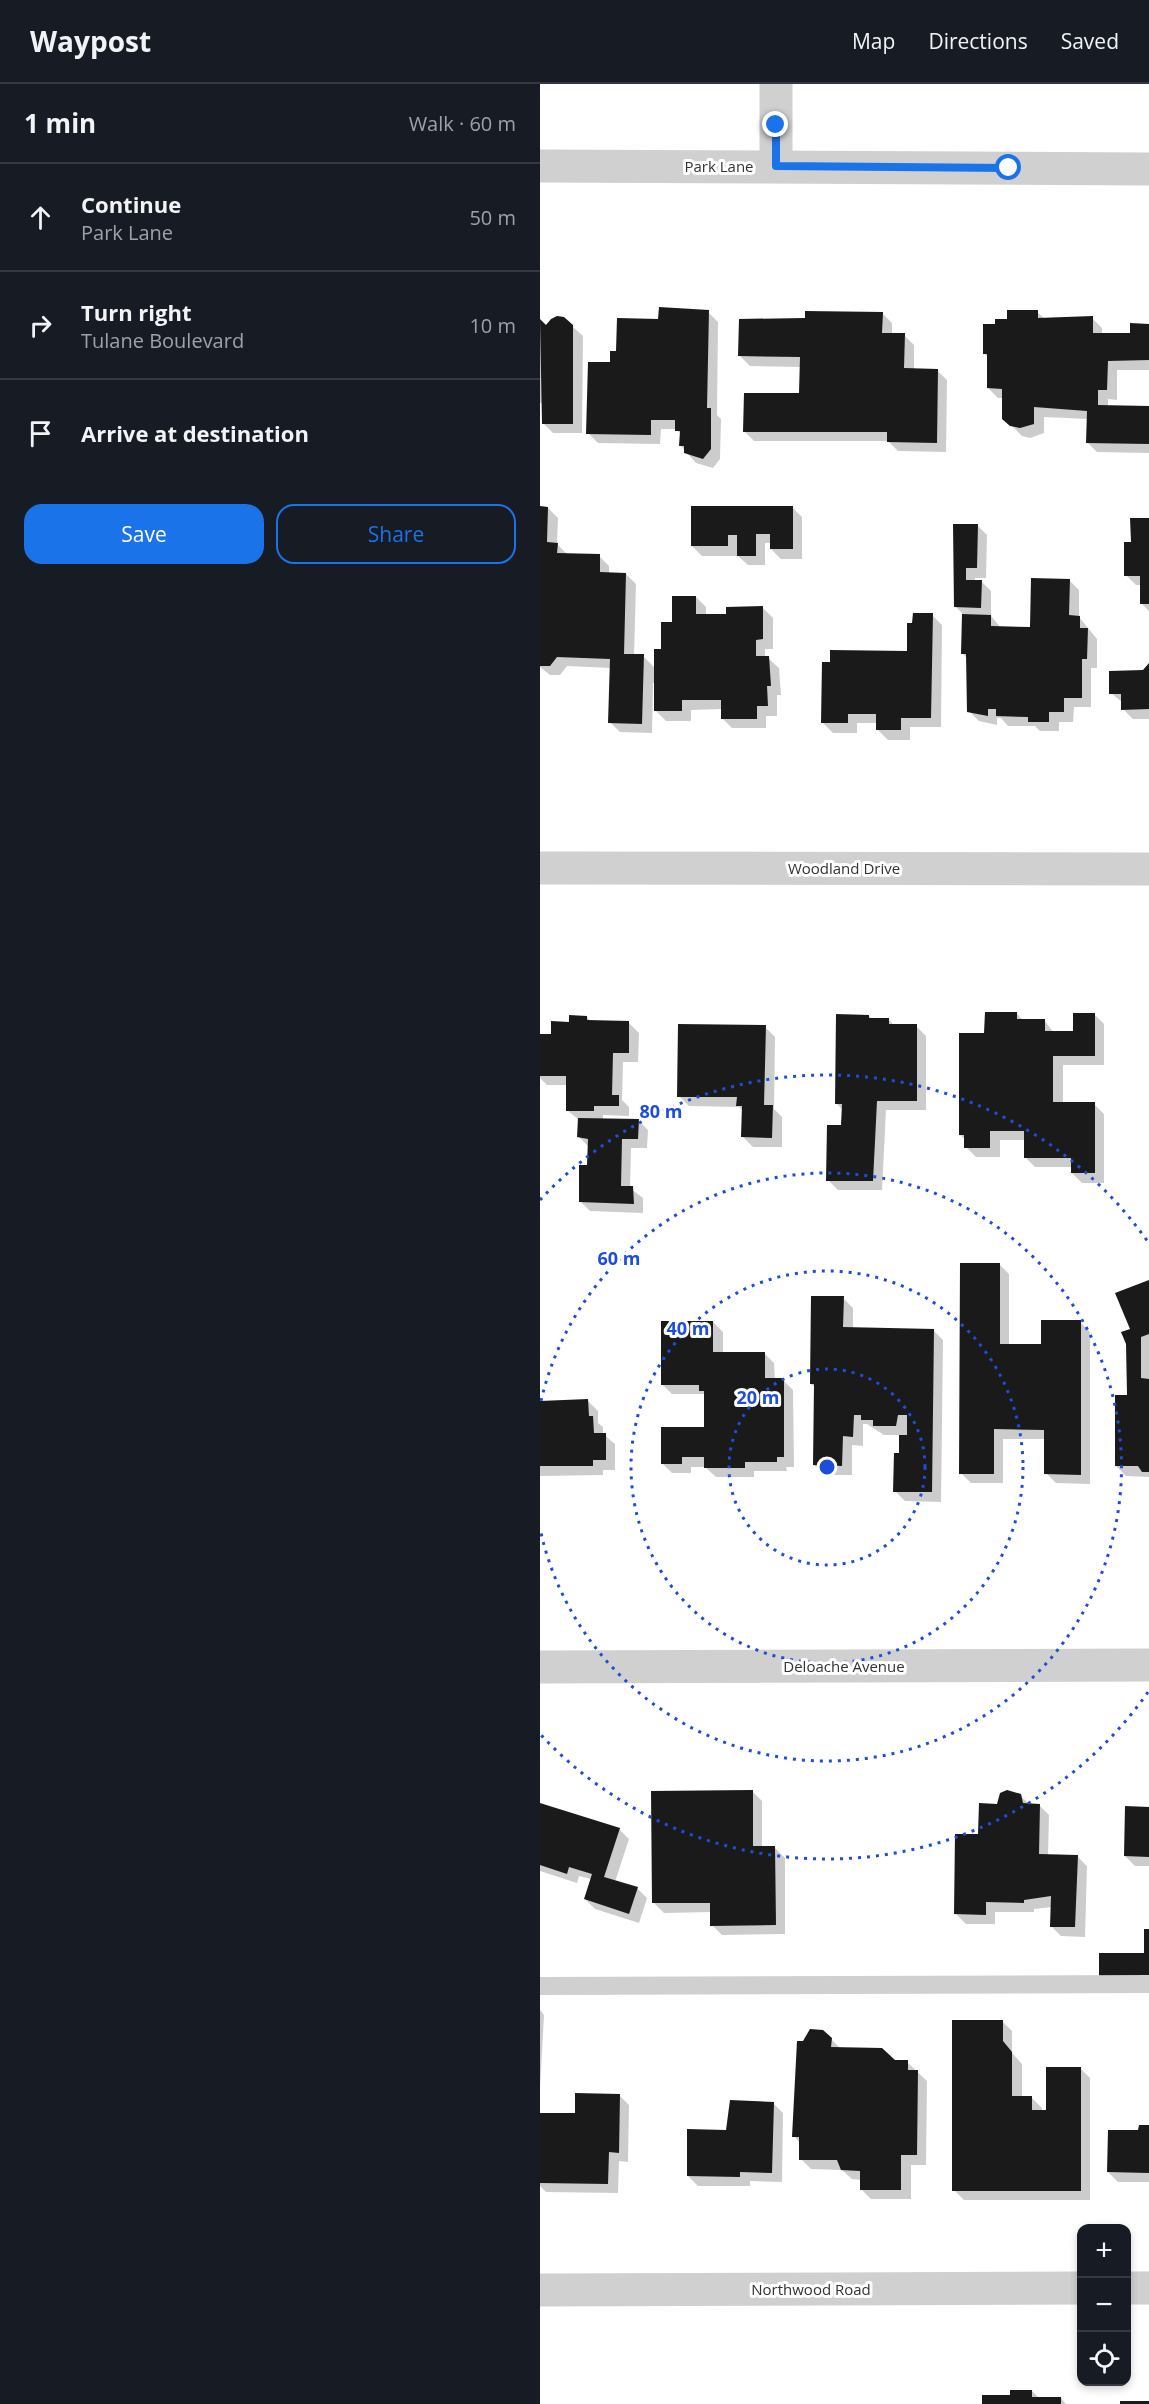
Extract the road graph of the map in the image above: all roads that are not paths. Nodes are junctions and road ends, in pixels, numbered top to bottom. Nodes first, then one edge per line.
1 (776, 84) edge
2 (540, 166) edge
3 (776, 166) junction
4 (1149, 169) edge
5 (540, 868) edge
6 (1149, 869) edge
7 (1149, 1665) edge
8 (540, 1667) edge
9 (1149, 1984) edge
10 (540, 1986) edge
11 (1131, 2288) edge
12 (1149, 2288) edge
13 (1077, 2289) edge
14 (540, 2290) edge

1 - 3 street
2 - 3 street, Park Lane
3 - 4 street, Park Lane
5 - 6 street, Woodland Drive
7 - 8 street, Deloache Avenue
9 - 10 lane
11 - 12 street
13 - 14 street, Northwood Road

